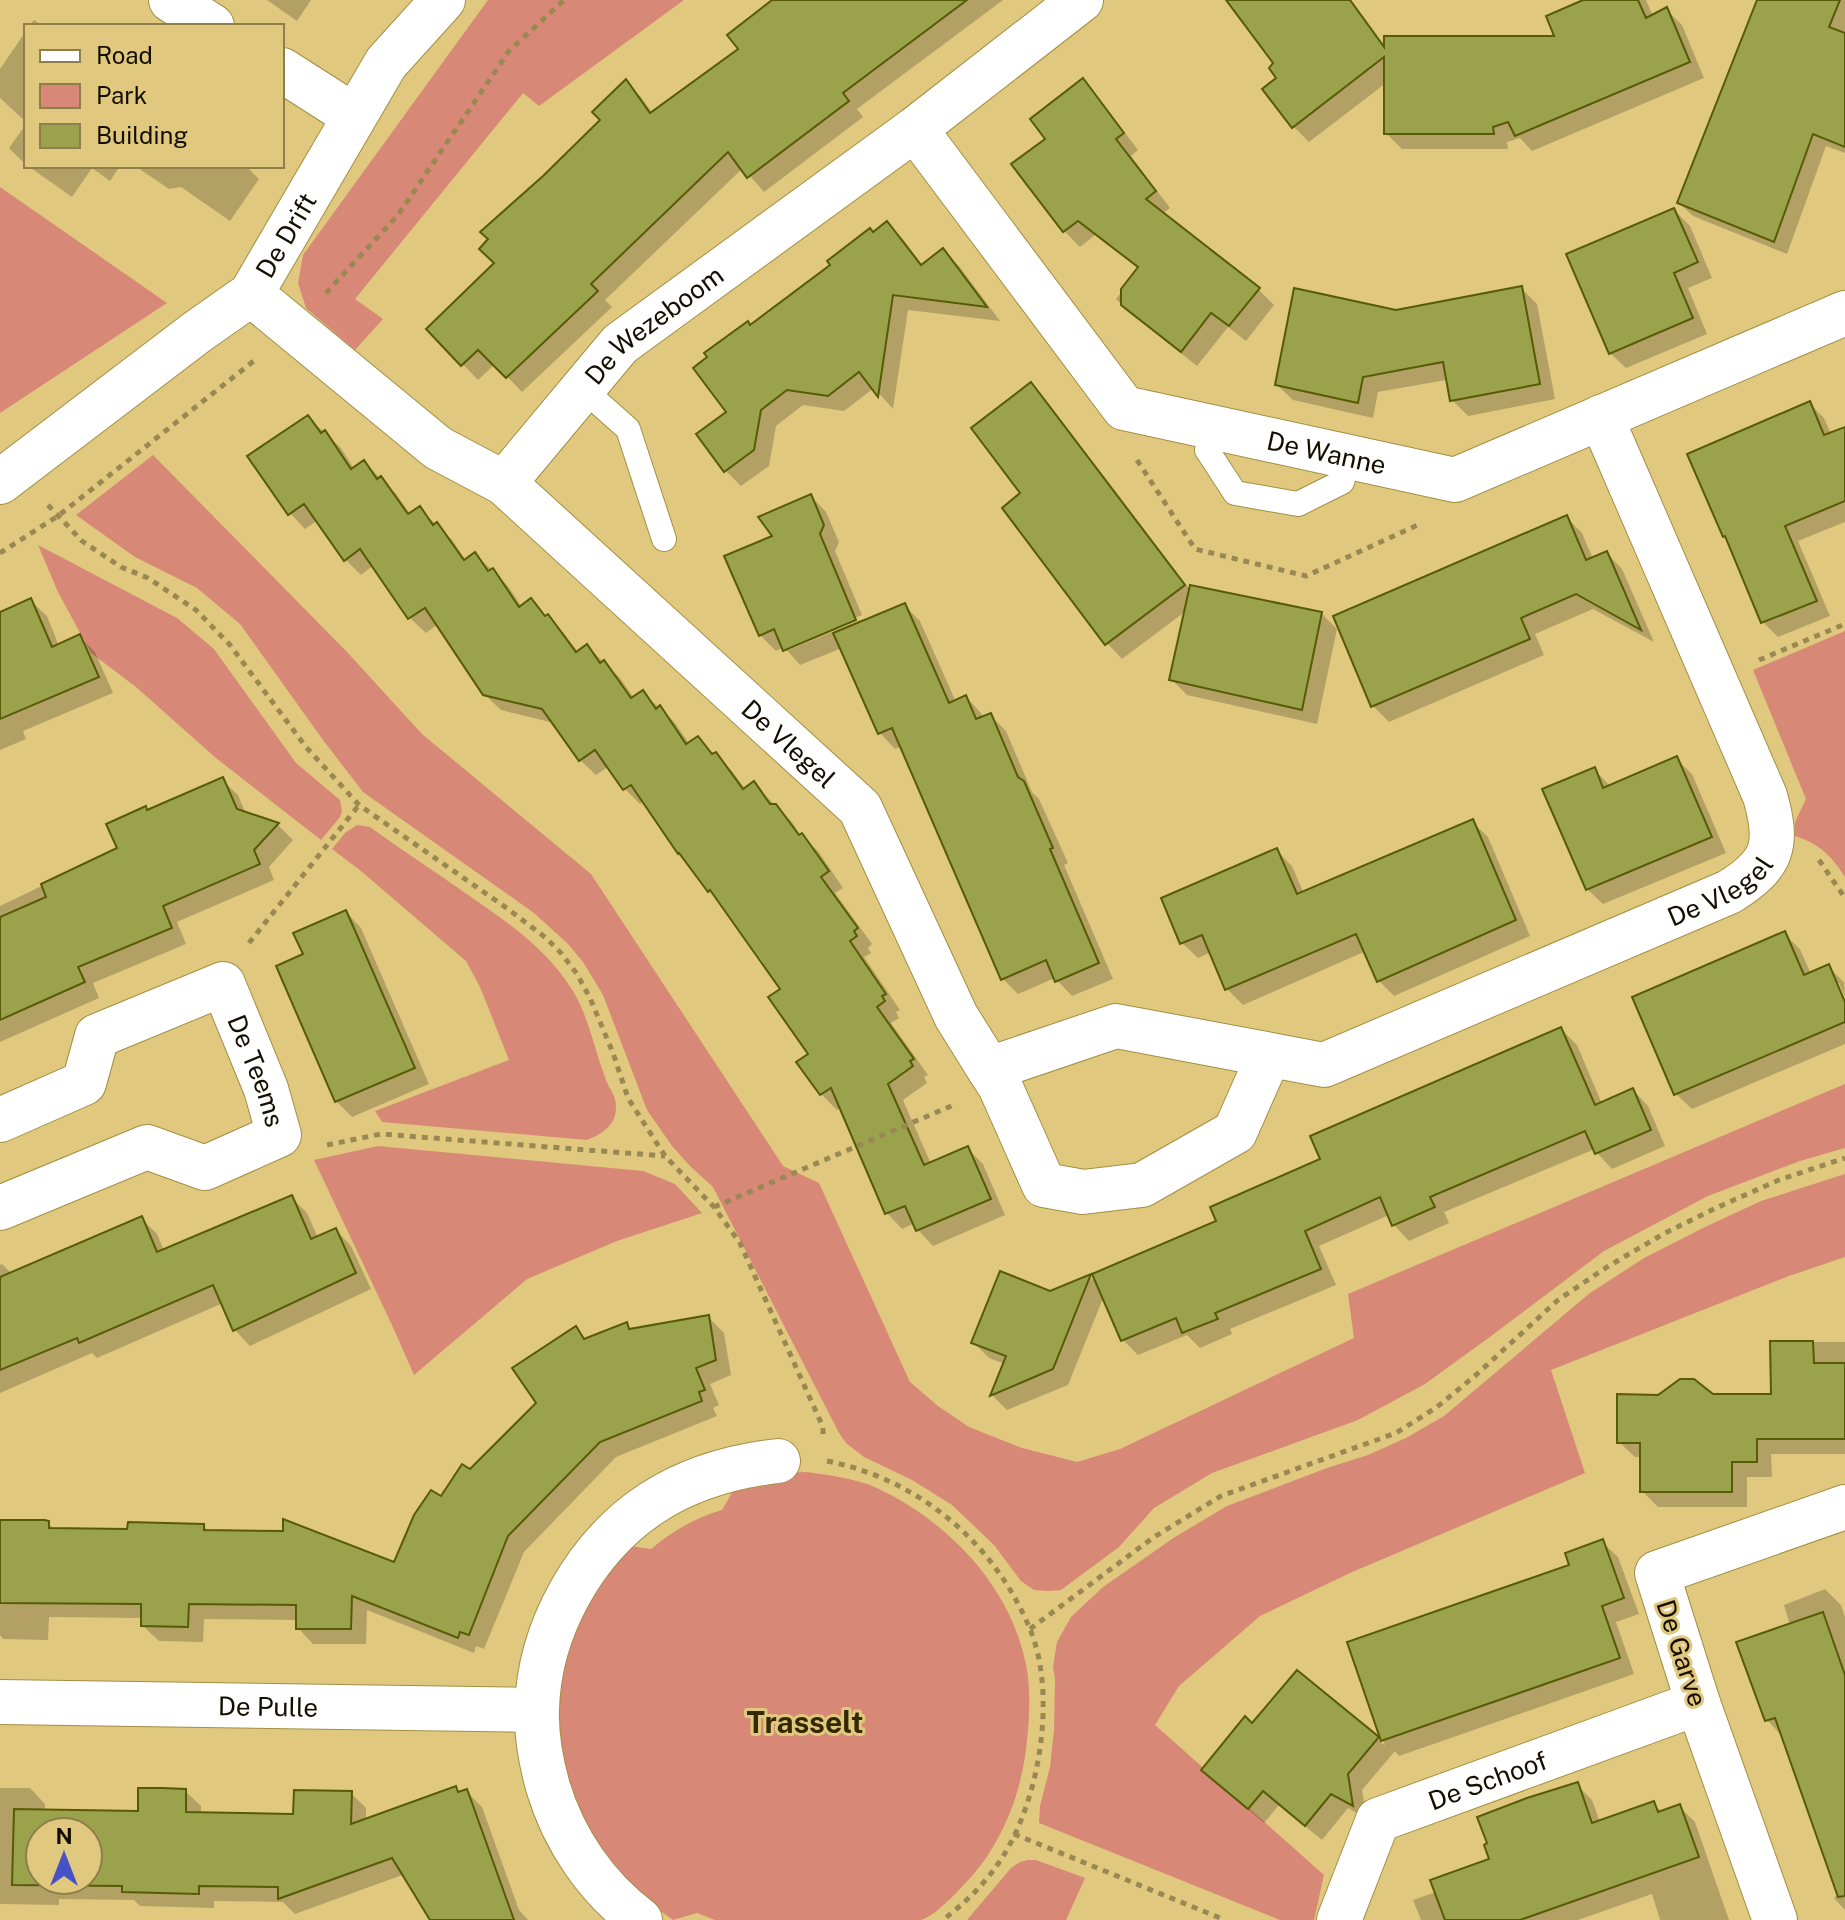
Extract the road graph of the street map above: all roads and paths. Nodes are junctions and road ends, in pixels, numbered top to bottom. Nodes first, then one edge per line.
1 (171, 0) edge
2 (443, 0) edge
3 (1081, 0) edge
4 (209, 24) edge
5 (284, 71) edge
6 (354, 116) junction
7 (915, 129) junction
8 (251, 294) junction
9 (1845, 313) edge
10 (583, 389) junction
11 (1601, 417) junction
12 (1214, 427) junction
13 (1350, 456) junction
14 (8, 476) edge
15 (504, 483) junction
16 (664, 539) dead end
17 (1845, 624) edge
18 (1714, 679) junction
19 (359, 805) junction
20 (223, 984) junction
21 (1269, 1055) junction
22 (995, 1077) junction
23 (0, 1120) edge
24 (279, 1135) junction
25 (665, 1156) junction
26 (1845, 1158) edge
27 (714, 1207) junction
28 (0, 1208) edge
29 (822, 1449) dead end
30 (822, 1460) dead end
31 (778, 1461) dead end
32 (1845, 1507) edge
33 (1030, 1629) junction
34 (0, 1702) edge
35 (1698, 1703) junction
36 (537, 1710) junction
37 (1014, 1834) junction
38 (640, 1920) edge
39 (943, 1920) edge
40 (1225, 1920) edge
41 (1339, 1920) edge
42 (1775, 1920) edge

1 - 4 street
2 - 6 street, De Drift
3 - 7 street, De Wezeboom
5 - 6 street
6 - 8 street, De Drift
7 - 10 street, De Wezeboom
7 - 12 street, De Wanne
8 - 14 street, De Drift
8 - 15 street
9 - 11 street, De Wanne
10 - 15 street, De Wezeboom
10 - 16 lane
11 - 13 street, De Wanne
11 - 18 street, De Vlegel
12 - 13 street, De Wanne
12 - 13 lane
14 - 19 path
15 - 22 street, De Vlegel
17 - 18 path
18 - 21 street, De Vlegel
19 - 20 path
19 - 25 path
20 - 23 street, De Teems
20 - 24 street, De Teems
21 - 22 street, De Vlegel
21 - 22 street, De Vlegel
22 - 27 path
24 - 25 path
24 - 28 street, De Teems
25 - 27 path
26 - 33 path
27 - 29 path
30 - 33 path
31 - 36 street
32 - 35 street, De Garve
33 - 37 path
34 - 36 street, De Pulle
35 - 41 street, De Schoof
35 - 42 street, De Garve
36 - 38 street
37 - 39 path
37 - 40 path

